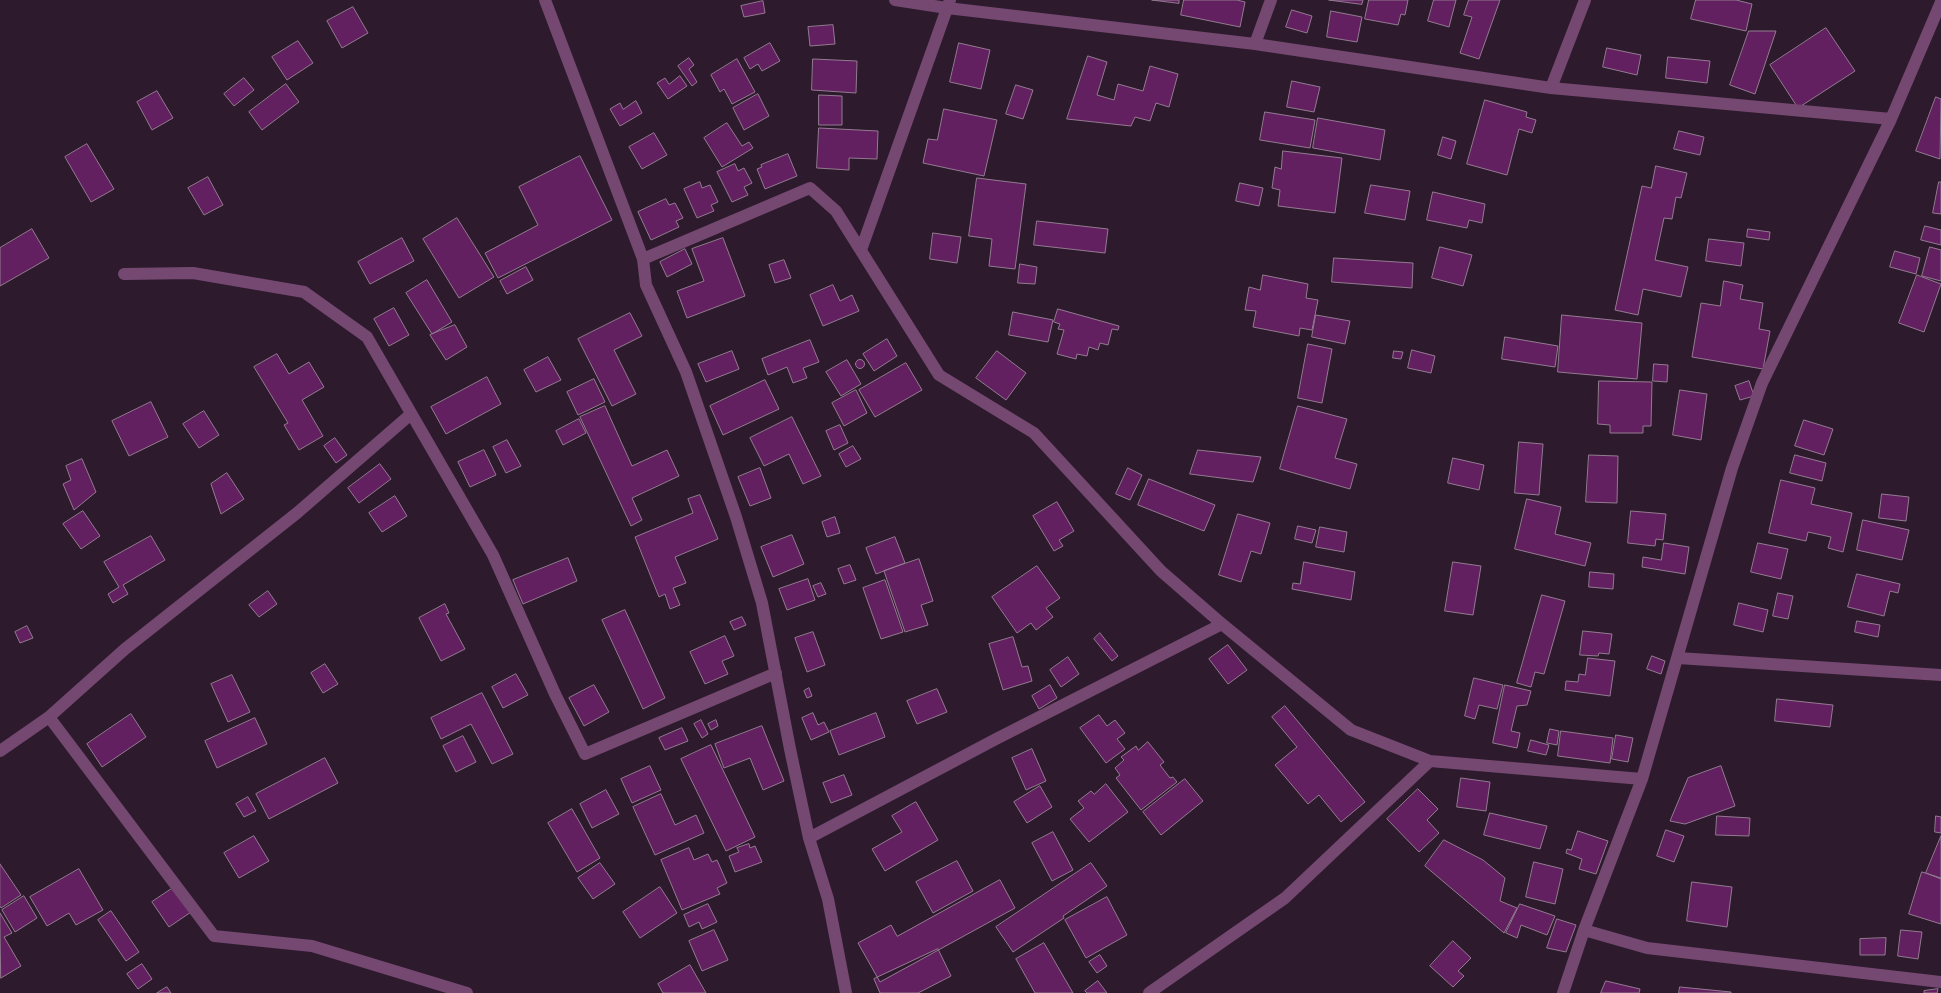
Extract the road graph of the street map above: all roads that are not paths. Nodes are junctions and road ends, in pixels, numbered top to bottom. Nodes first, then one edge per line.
1 (545, 0) edge
2 (895, 0) edge
3 (1271, 0) edge
4 (1585, 0) edge
5 (1941, 2) edge
6 (948, 4) edge
7 (1255, 44) junction
8 (1551, 88) junction
9 (1891, 119) junction
10 (861, 250) junction
11 (644, 259) junction
12 (124, 274) dead end
13 (411, 414) junction
14 (1222, 624) junction
15 (1678, 658) junction
16 (776, 673) junction
17 (1941, 675) edge
18 (48, 717) junction
19 (0, 751) edge
20 (1430, 761) junction
21 (1642, 779) junction
22 (809, 838) junction
23 (1584, 930) junction
24 (1941, 982) edge
25 (467, 993) edge
26 (846, 993) edge
27 (1150, 993) edge
28 (1563, 993) edge

1 - 11 street
2 - 6 street
3 - 7 street
4 - 8 street
5 - 9 street
6 - 7 street
6 - 10 street
7 - 8 street
8 - 9 street
9 - 15 street
10 - 11 street
10 - 14 street
11 - 16 street
12 - 13 street
13 - 16 street
13 - 18 street
14 - 20 street
14 - 22 street
15 - 17 street
15 - 21 street
16 - 22 street
18 - 19 street
18 - 25 street
20 - 21 street
20 - 27 street
21 - 23 street
22 - 26 street
23 - 24 street
23 - 28 street

